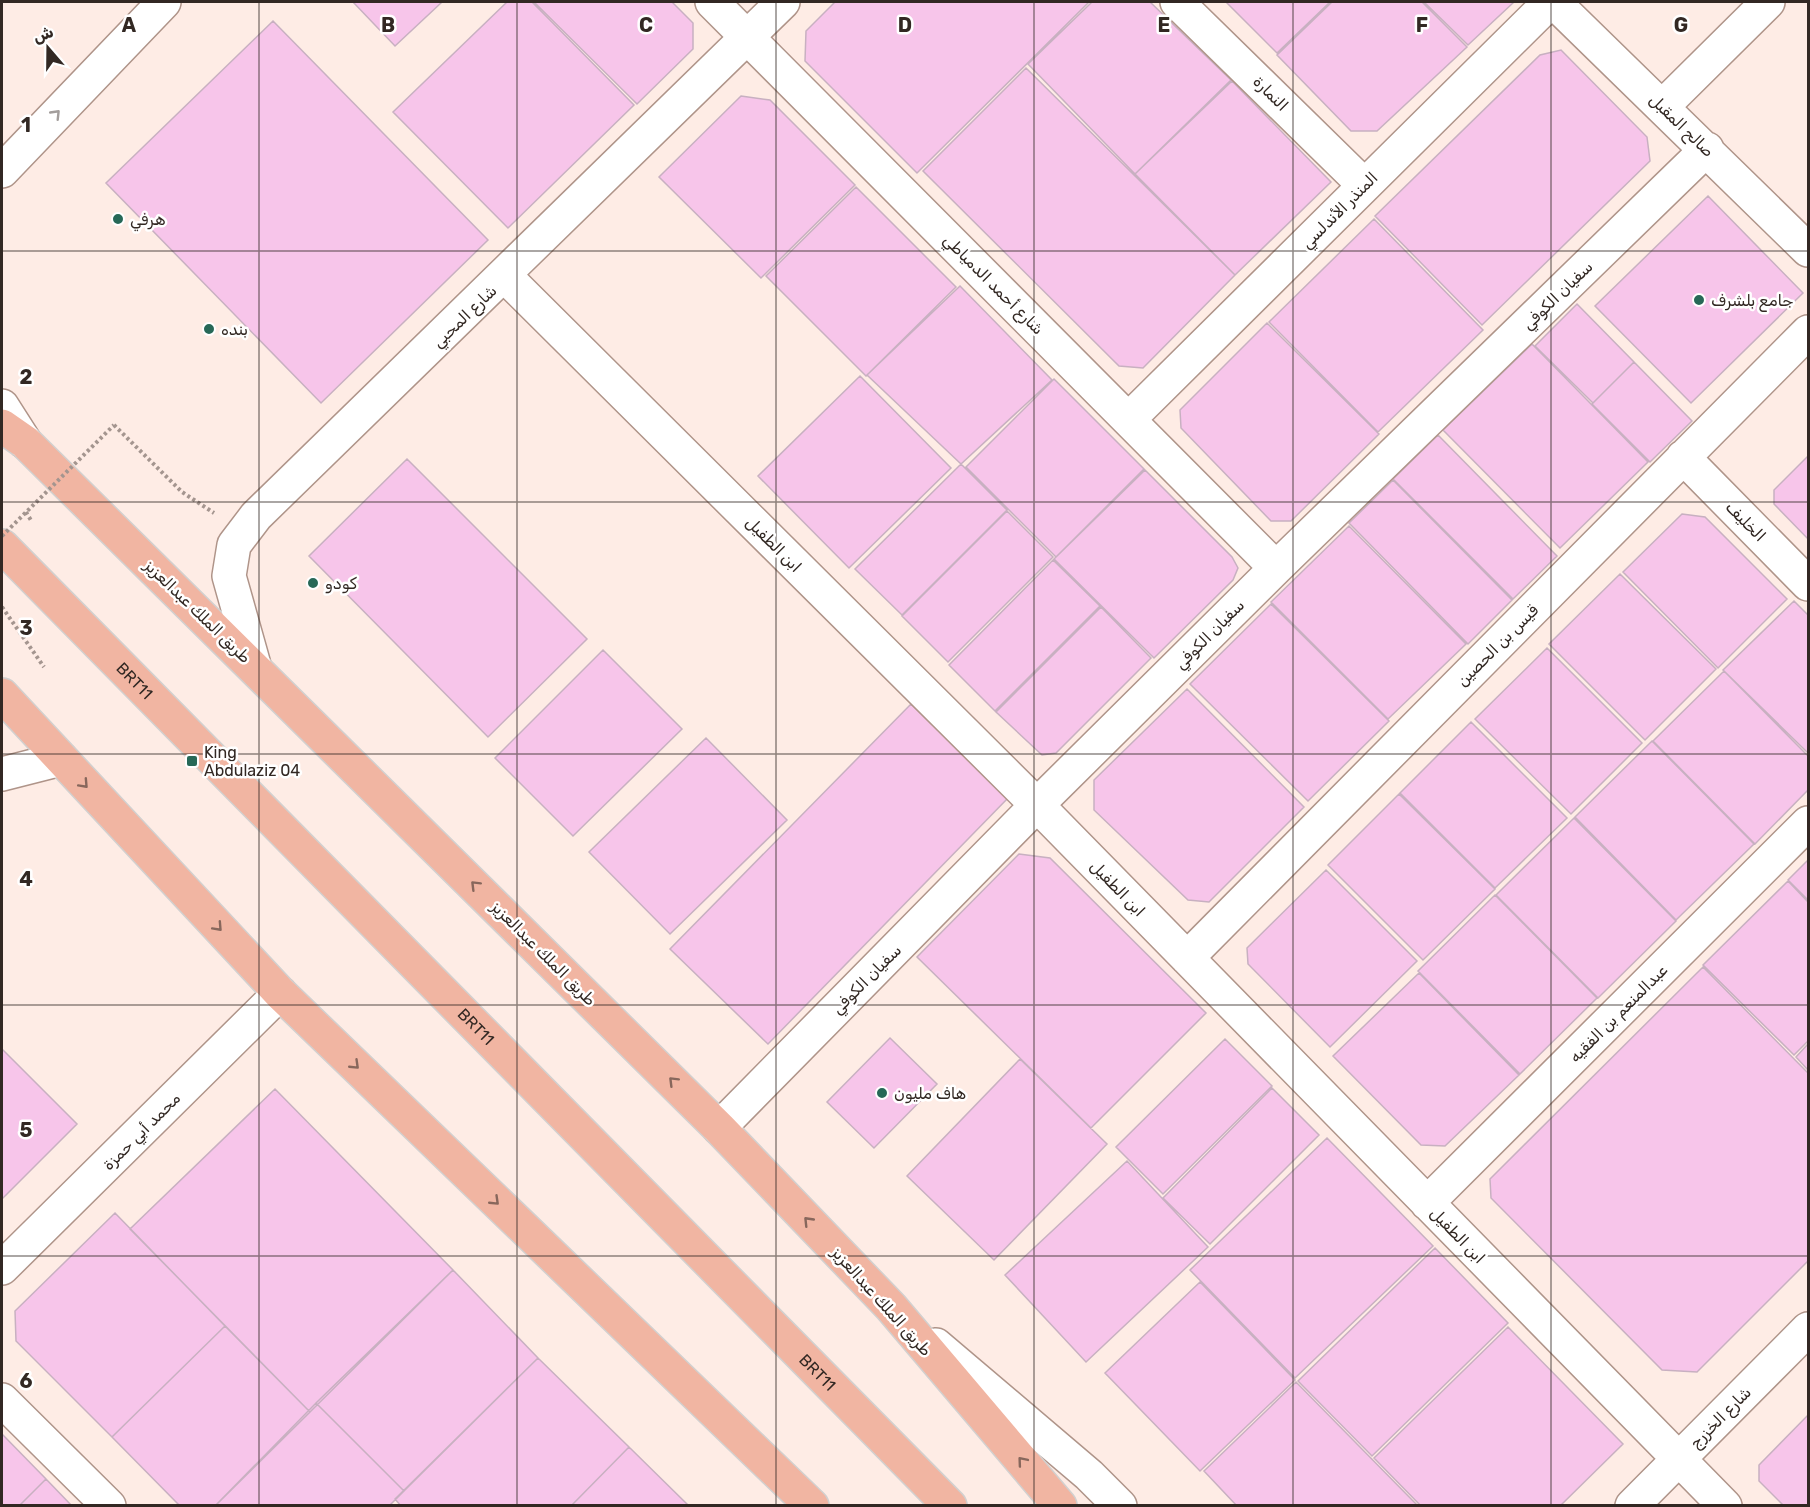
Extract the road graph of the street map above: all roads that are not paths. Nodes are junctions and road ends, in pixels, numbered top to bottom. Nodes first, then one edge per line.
1 (164, 2) edge
2 (712, 2) edge
3 (783, 2) edge
4 (1177, 2) edge
5 (1552, 2) edge
6 (1768, 2) edge
7 (747, 38) junction
8 (1663, 106) junction
9 (1707, 149) junction
10 (3, 168) edge
11 (1364, 185) junction
12 (1809, 250) edge
13 (505, 276) junction
14 (1809, 332) edge
15 (2, 406) edge
16 (1130, 419) junction
17 (13, 434) edge
18 (1683, 458) junction
19 (2, 546) edge
20 (1276, 568) junction
21 (1809, 584) edge
22 (254, 665) junction
23 (2, 695) edge
24 (61, 759) junction
25 (2, 774) edge
26 (1037, 805) junction
27 (1809, 822) edge
28 (1187, 958) junction
29 (280, 993) junction
30 (719, 1128) junction
31 (1427, 1203) junction
32 (2, 1268) edge
33 (891, 1307) junction
34 (1809, 1329) edge
35 (2, 1400) edge
36 (1678, 1458) junction
37 (109, 1506) edge
38 (812, 1506) edge
39 (950, 1506) edge
40 (1060, 1506) edge
41 (1120, 1506) edge
42 (1632, 1506) edge
43 (1725, 1506) edge

10 -> 1 street
2 - 7 street, شارع أحمد الدمياطي
3 - 7 street, شارع المحبي
4 - 11 street, النمارة
5 - 8 street, صالح المقبل
5 - 11 street, المنذر الأندلسي
6 - 8 street
7 - 13 street, شارع المحبي
7 - 16 street, شارع أحمد الدمياطي
8 - 9 street, صالح المقبل
9 - 12 street, صالح المقبل
9 - 20 street, سفيان الكوفي
11 - 16 street, المنذر الأندلسي
13 - 22 street, شارع المحبي
13 - 26 street, ابن الطفيل
14 - 18 street, قيس بن الحصين
15 - 17 street
16 - 20 street, شارع أحمد الدمياطي
17 - 22 main road, طريق الملك عبدالعزيز
18 - 21 street, الخليف
18 - 28 street, قيس بن الحصين
19 - 39 main road, BRT11
20 - 26 street, سفيان الكوفي
30 -> 22 main road, طريق الملك عبدالعزيز
23 - 24 main road
24 - 25 street
24 -> 29 main road
26 - 28 street, ابن الطفيل
26 - 30 street, سفيان الكوفي
27 - 31 street, عبدالمنعم بن الفقيه
28 - 31 street, ابن الطفيل
29 - 32 street, محمد أبي حمزة
29 -> 38 main road
33 -> 30 main road, طريق الملك عبدالعزيز
31 - 36 street, ابن الطفيل
40 -> 33 main road, طريق الملك عبدالعزيز
33 - 41 street
34 - 36 street, شارع الخزرج
35 - 37 street
36 - 42 street, شارع الخزرج
36 - 43 street, ابن الطفيل

